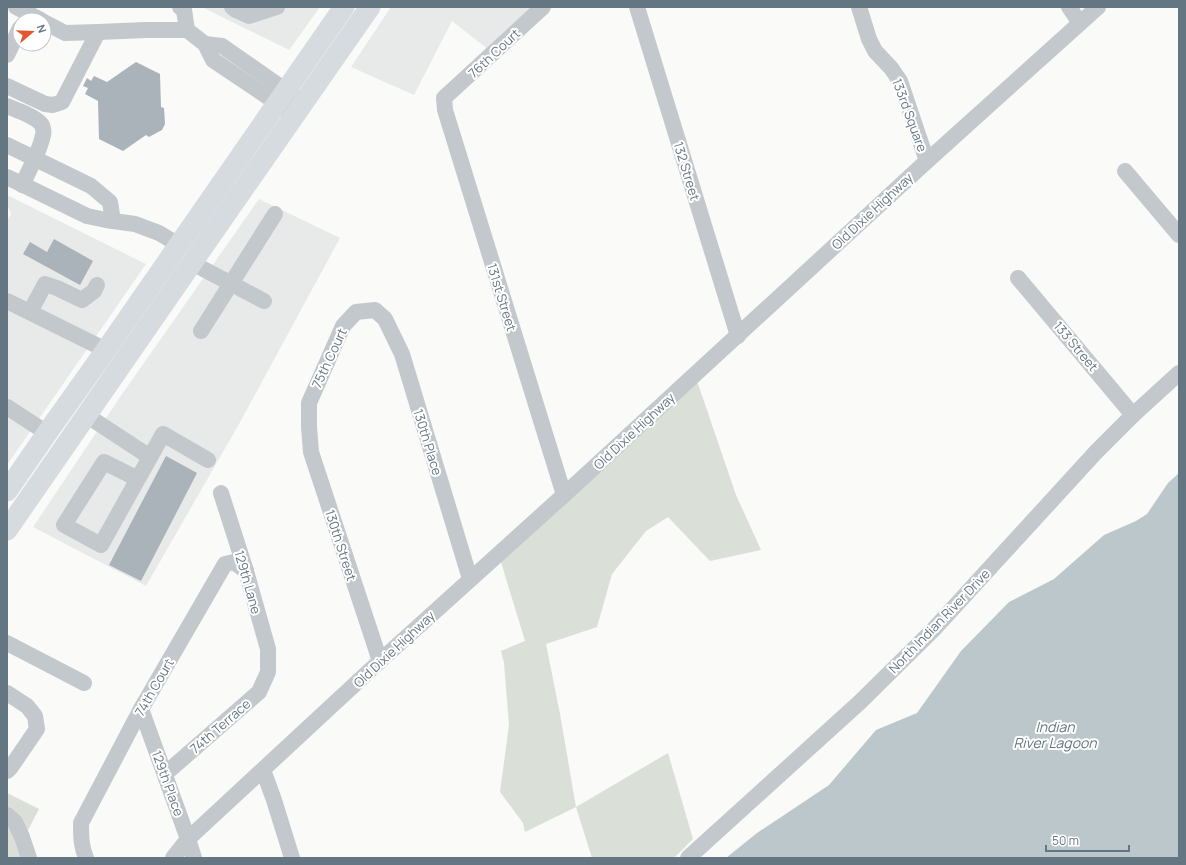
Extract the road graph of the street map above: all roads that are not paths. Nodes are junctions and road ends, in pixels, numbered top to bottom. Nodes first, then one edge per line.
1 (16, 7) edge
2 (180, 7) edge
3 (232, 7) edge
4 (277, 7) edge
5 (344, 7) edge
6 (370, 7) edge
7 (544, 7) edge
8 (637, 7) edge
9 (859, 7) edge
10 (1069, 7) edge
11 (1098, 7) edge
12 (28, 12) edge
13 (1080, 23) junction
14 (52, 25) edge
15 (187, 30) junction
16 (98, 32) junction
17 (12, 45) edge
18 (7, 55) edge
19 (7, 86) edge
20 (281, 96) junction
21 (444, 98) joint
22 (7, 106) edge
23 (299, 108) junction
24 (7, 145) edge
25 (34, 158) junction
26 (927, 161) junction
27 (1125, 171) dead end
28 (7, 177) edge
29 (22, 185) junction
30 (275, 214) dead end
31 (113, 221) junction
32 (1179, 235) edge
33 (179, 245) junction
34 (192, 263) junction
35 (1018, 278) dead end
36 (231, 283) junction
37 (97, 285) dead end
38 (7, 301) edge
39 (264, 301) dead end
40 (375, 310) joint
41 (30, 312) junction
42 (201, 331) dead end
43 (738, 336) junction
44 (106, 350) junction
45 (1179, 373) edge
46 (9, 412) edge
47 (1134, 415) junction
48 (86, 416) junction
49 (309, 427) joint
50 (47, 433) junction
51 (150, 457) junction
52 (208, 460) dead end
53 (138, 479) junction
54 (7, 491) edge
55 (221, 493) dead end
56 (564, 495) junction
57 (7, 530) edge
58 (246, 571) junction
59 (470, 579) junction
60 (7, 643) edge
61 (380, 661) junction
62 (268, 672) joint
63 (84, 684) dead end
64 (7, 692) edge
65 (141, 709) junction
66 (263, 770) junction
67 (7, 771) edge
68 (165, 774) junction
69 (7, 815) edge
70 (188, 839) junction
71 (29, 858) edge
72 (86, 858) edge
73 (173, 858) edge
74 (194, 858) edge
75 (292, 858) edge
76 (688, 858) edge

1 - 12 street
2 - 15 street
3 - 4 street
5 - 20 main road
6 - 23 main road
7 - 21 street, 76th Court
8 - 43 street, 132 Street
9 - 26 street, 133rd Square
10 - 13 street
11 - 13 street, Old Dixie Highway
13 - 26 street, Old Dixie Highway
14 - 16 street
15 - 16 street
15 - 20 street
16 - 19 street
17 - 18 street
20 - 23 street
20 - 33 main road
21 - 56 street, 131st Street
22 - 25 street
23 - 34 main road
24 - 25 street
25 - 29 street
25 - 31 street
26 - 43 street, Old Dixie Highway
27 - 32 street
28 - 29 street
29 - 31 street
30 - 36 street
31 - 33 street
33 - 44 main road
34 - 36 street
34 - 48 main road
35 - 47 street, 133 Street
36 - 39 street
36 - 42 street
37 - 41 street
38 - 41 street
40 - 49 street, 75th Court
40 - 59 street, 130th Place
41 - 44 street
43 - 56 street, Old Dixie Highway
44 - 50 main road
45 - 47 street, North Indian River Drive
46 - 50 street
47 - 76 street, North Indian River Drive
48 - 51 street
48 - 57 main road
49 - 61 street, 130th Street
50 - 54 main road
51 - 52 street
51 - 53 street
53 - 53 street
55 - 58 street, 129th Lane
56 - 59 street, Old Dixie Highway
58 - 62 street, 129th Lane
58 - 65 street, 74th Court
59 - 61 street, Old Dixie Highway
60 - 63 street
61 - 66 street, Old Dixie Highway
62 - 68 street, 74th Terrace
64 - 67 street
65 - 68 street, 129th Place
65 - 72 street, 74th Court
66 - 70 street, Old Dixie Highway
66 - 75 street
68 - 70 street, 129th Place
69 - 71 street
70 - 73 street, Old Dixie Highway
70 - 74 street, 129th Place

